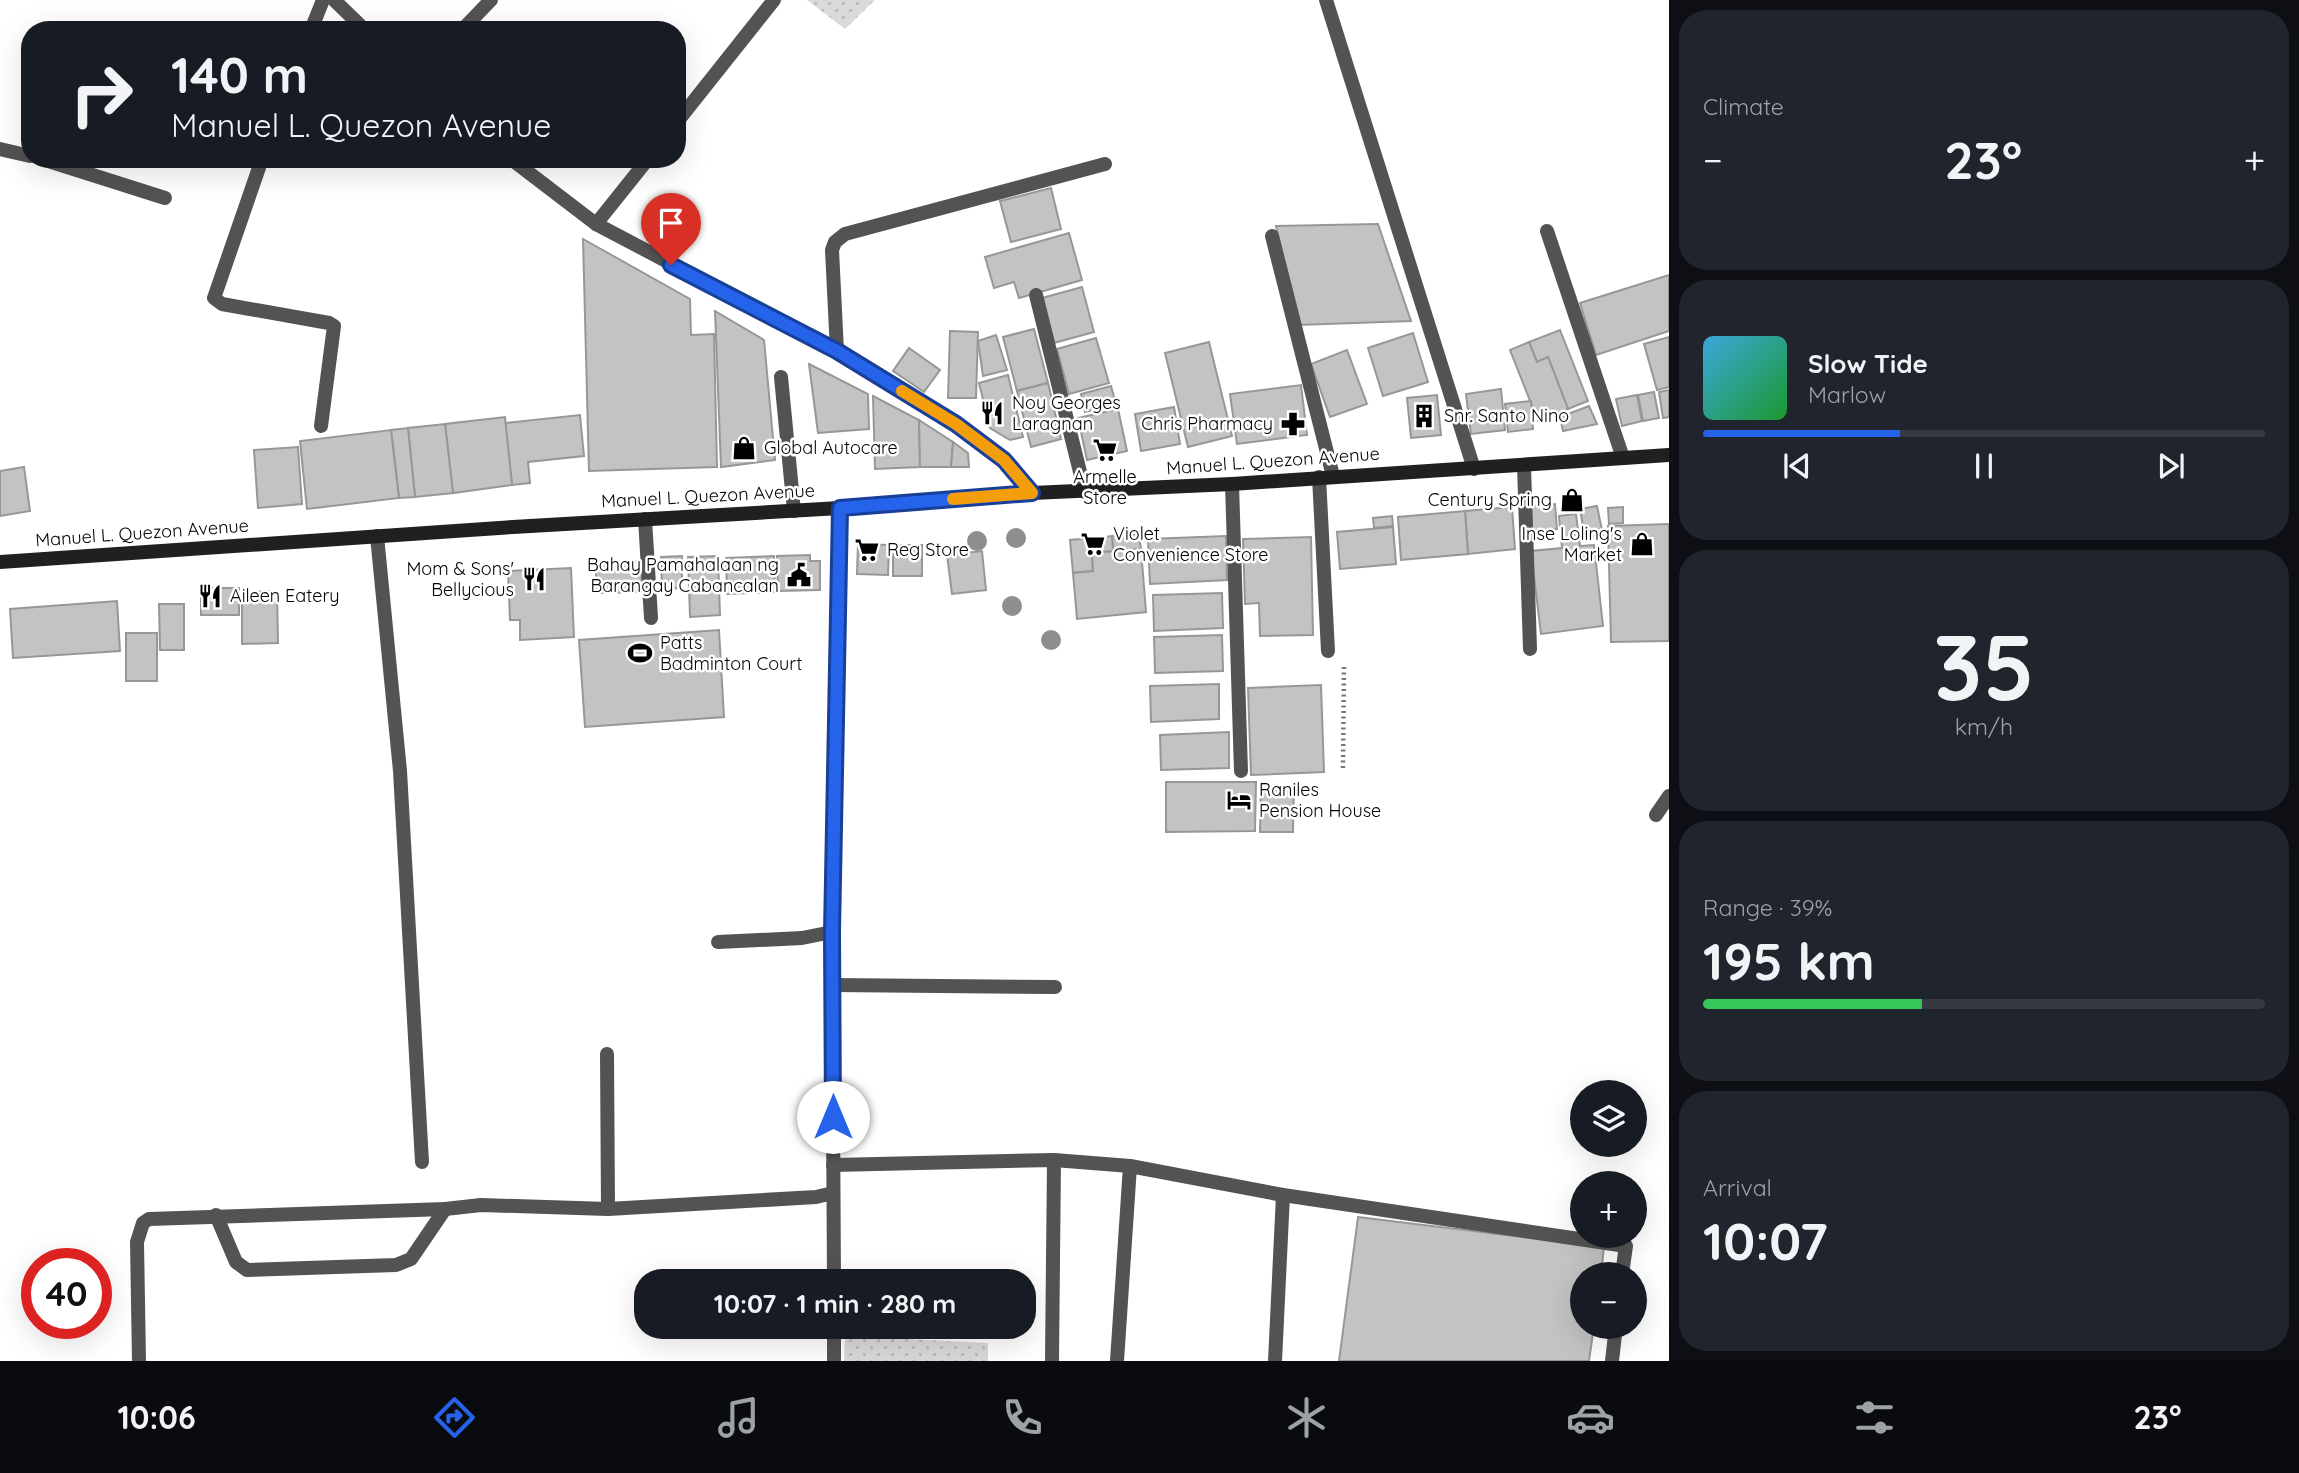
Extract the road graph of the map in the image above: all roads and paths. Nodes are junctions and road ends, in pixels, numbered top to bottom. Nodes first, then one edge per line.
1 (323, 0) edge
2 (334, 0) edge
3 (491, 0) edge
4 (774, 0) edge
5 (1326, 0) edge
6 (315, 21) edge
7 (356, 21) edge
8 (471, 21) edge
9 (686, 111) edge
10 (0, 149) edge
11 (21, 154) edge
12 (1105, 164) dead end
13 (70, 168) edge
14 (259, 168) edge
15 (523, 168) edge
16 (641, 168) edge
17 (165, 198) dead end
18 (596, 225) junction
19 (1547, 231) dead end
20 (1272, 236) dead end
21 (1036, 295) dead end
22 (837, 351) junction
23 (781, 377) dead end
24 (321, 426) dead end
25 (1669, 455) edge
26 (1623, 458) junction
27 (1524, 466) junction
28 (1474, 469) junction
29 (1326, 477) junction
30 (1232, 484) junction
31 (1085, 492) junction
32 (1032, 493) junction
33 (840, 508) junction
34 (794, 511) junction
35 (645, 519) junction
36 (377, 536) junction
37 (0, 562) edge
38 (651, 618) dead end
39 (1530, 649) dead end
40 (1328, 651) joint
41 (1343, 768) dead end
42 (1241, 771) dead end
43 (1669, 796) edge
44 (1656, 815) dead end
45 (832, 932) junction
46 (718, 942) dead end
47 (832, 985) junction
48 (1055, 987) dead end
49 (607, 1054) dead end
50 (1054, 1160) junction
51 (422, 1162) dead end
52 (833, 1165) junction
53 (1130, 1166) junction
54 (833, 1193) junction
55 (1283, 1195) junction
56 (445, 1209) junction
57 (608, 1209) junction
58 (216, 1215) junction
59 (1624, 1262) edge
60 (834, 1269) edge
61 (834, 1339) edge
62 (1615, 1339) edge
63 (139, 1361) edge
64 (834, 1361) edge
65 (1052, 1361) edge
66 (1117, 1361) edge
67 (1275, 1361) edge
68 (1612, 1361) edge

1 - 6 street
2 - 7 street
3 - 8 street
4 - 9 street
5 - 28 street
10 - 11 street
12 - 22 street
13 - 17 street
14 - 24 street
15 - 18 street
16 - 18 street
18 - 22 street
19 - 26 street
20 - 29 street
21 - 31 street
22 - 32 street
23 - 34 street
25 - 26 main road, Manuel L. Quezon Avenue
26 - 27 main road, Manuel L. Quezon Avenue
27 - 28 main road, Manuel L. Quezon Avenue
27 - 39 street
28 - 29 main road, Manuel L. Quezon Avenue
29 - 30 main road, Manuel L. Quezon Avenue
29 - 40 street
30 - 31 main road, Manuel L. Quezon Avenue
30 - 42 street
31 - 32 main road, Manuel L. Quezon Avenue
32 - 33 main road, Manuel L. Quezon Avenue
33 - 34 main road, Manuel L. Quezon Avenue
33 - 45 street
34 - 35 main road, Manuel L. Quezon Avenue
35 - 36 main road, Manuel L. Quezon Avenue
35 - 38 street
36 - 37 main road, Manuel L. Quezon Avenue
36 - 51 street
40 - 41 path
43 - 44 street
45 - 46 street
45 - 47 street
47 - 48 street
47 - 52 street
49 - 57 street
50 - 52 street
50 - 53 street
50 - 65 street
52 - 54 street
53 - 55 street
53 - 66 street
54 - 57 street
54 - 60 street
55 - 59 street
55 - 67 street
56 - 57 street
56 - 58 street
56 - 58 street
58 - 63 street
61 - 64 street
62 - 68 street

